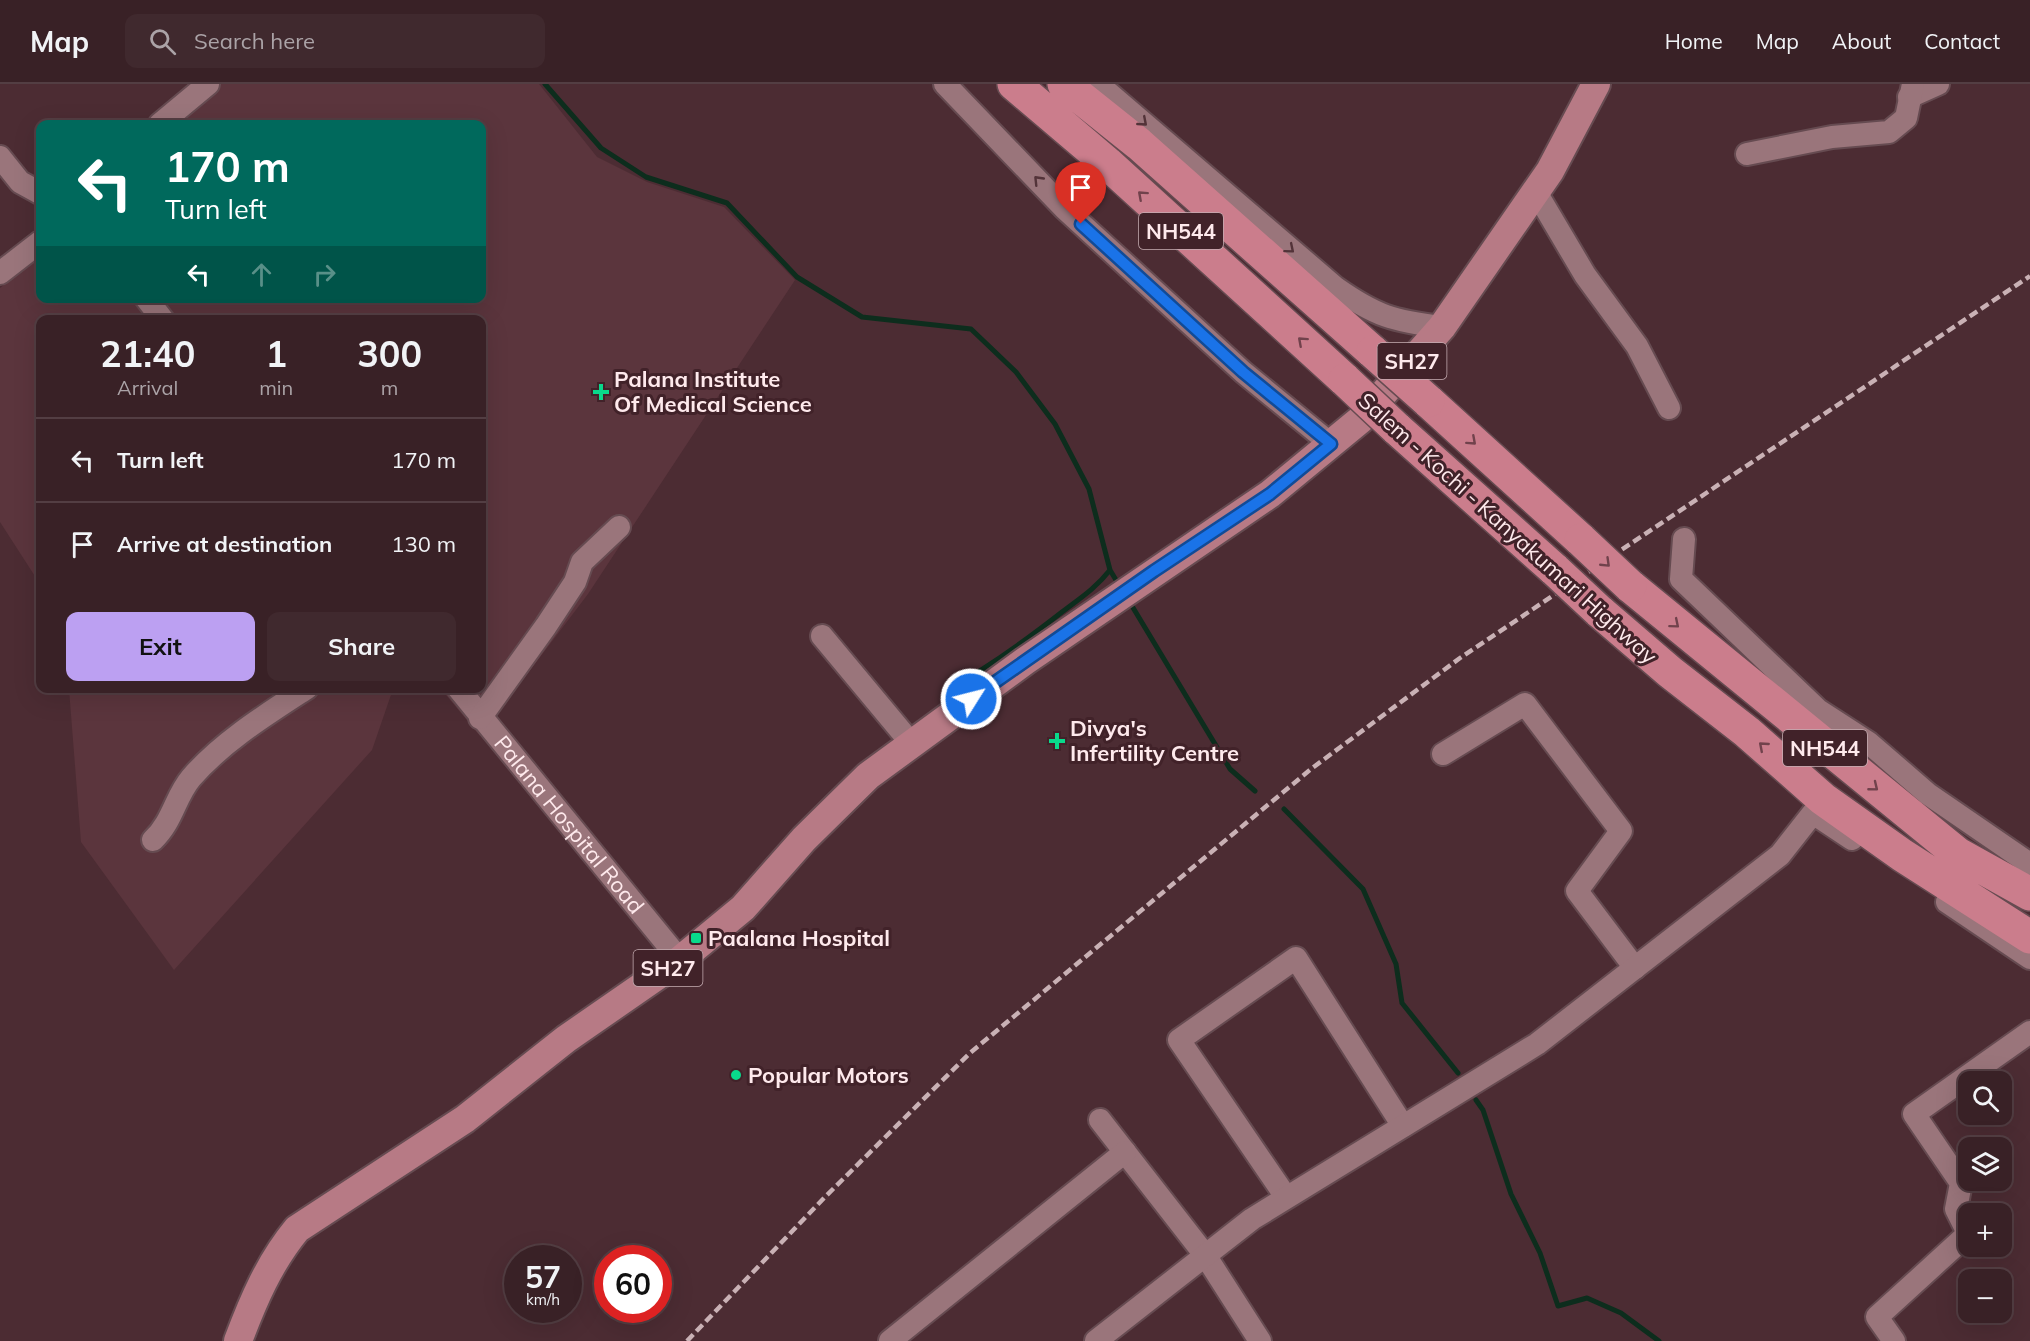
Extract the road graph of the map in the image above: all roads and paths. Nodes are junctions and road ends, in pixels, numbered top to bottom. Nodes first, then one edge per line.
1 (208, 84) edge
2 (945, 84) edge
3 (1014, 84) edge
4 (1064, 84) edge
5 (1098, 84) edge
6 (1596, 84) edge
7 (1938, 84) edge
8 (1911, 90) edge
9 (165, 120) edge
10 (1747, 154) dead end
11 (0, 157) edge
12 (36, 191) edge
13 (1536, 192) junction
14 (36, 245) edge
15 (0, 273) edge
16 (150, 303) edge
17 (159, 315) edge
18 (1442, 327) junction
19 (1669, 408) dead end
20 (1331, 444) junction
21 (619, 527) dead end
22 (1684, 538) dead end
23 (822, 636) dead end
24 (300, 693) edge
25 (462, 693) edge
26 (480, 718) junction
27 (911, 743) junction
28 (1443, 754) dead end
29 (153, 840) dead end
30 (2030, 864) edge
31 (2030, 894) edge
32 (2030, 937) edge
33 (2030, 958) edge
34 (680, 960) junction
35 (1635, 968) junction
36 (2030, 1032) edge
37 (1100, 1120) dead end
38 (1403, 1126) junction
39 (1125, 1152) junction
40 (1286, 1197) junction
41 (1958, 1213) edge
42 (1958, 1242) edge
43 (1205, 1255) junction
44 (904, 1336) edge
45 (1102, 1339) edge
46 (238, 1341) edge
47 (1260, 1341) edge
48 (1894, 1341) edge

1 - 9 street
20 -> 2 street
32 -> 3 highway, Salem - Kochi - Kanyakumari Highway / NH544, bridge
4 -> 31 highway, Salem - Kochi - Kanyakumari Highway / NH544, bridge
5 -> 18 street
6 - 13 main road, SH27
7 - 8 street
8 - 10 street
11 - 12 street
13 - 18 main road, SH27
13 - 19 street
14 - 15 street
16 - 17 street
18 - 20 main road, SH27
20 - 27 main road, SH27
21 - 26 street
22 - 30 street
23 - 27 street
24 - 29 street
25 - 26 street, Palana Hospital Road
26 - 34 street, Palana Hospital Road
27 - 34 main road, SH27
28 - 35 street
33 - 35 street
34 - 46 main road, SH27
35 - 38 street
36 - 41 street
37 - 39 street
38 - 40 street
38 - 40 street
39 - 43 street
39 - 44 street
40 - 43 street
42 - 48 street
43 - 45 street
43 - 47 street

